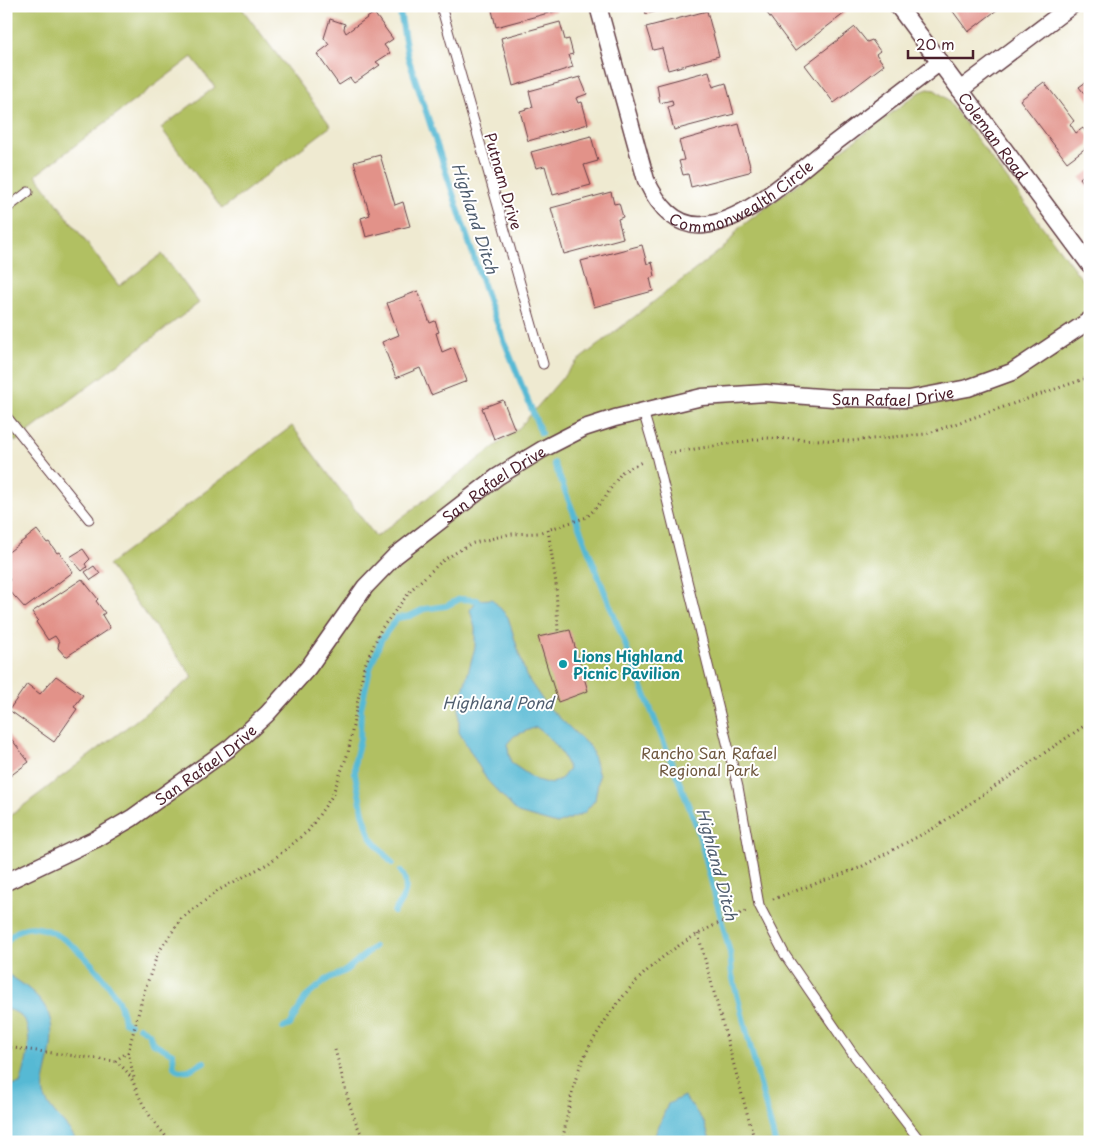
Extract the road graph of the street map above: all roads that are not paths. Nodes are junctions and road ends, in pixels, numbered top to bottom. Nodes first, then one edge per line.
1 (441, 6) edge
2 (598, 6) edge
3 (898, 6) edge
4 (1071, 6) edge
5 (940, 62) junction
6 (960, 90) junction
7 (28, 192) dead end
8 (6, 209) edge
9 (1090, 265) edge
10 (1090, 320) edge
11 (543, 364) dead end
12 (643, 411) junction
13 (6, 416) edge
14 (89, 519) dead end
15 (6, 882) edge
16 (921, 1142) edge

1 - 11 lane, Putnam Drive
2 - 5 street, Commonwealth Circle
3 - 5 street, Coleman Road
4 - 6 street
5 - 6 street, Coleman Road
6 - 9 street, Coleman Road
7 - 8 lane
10 - 12 street, San Rafael Drive
12 - 15 street, San Rafael Drive
12 - 16 lane
13 - 14 lane

